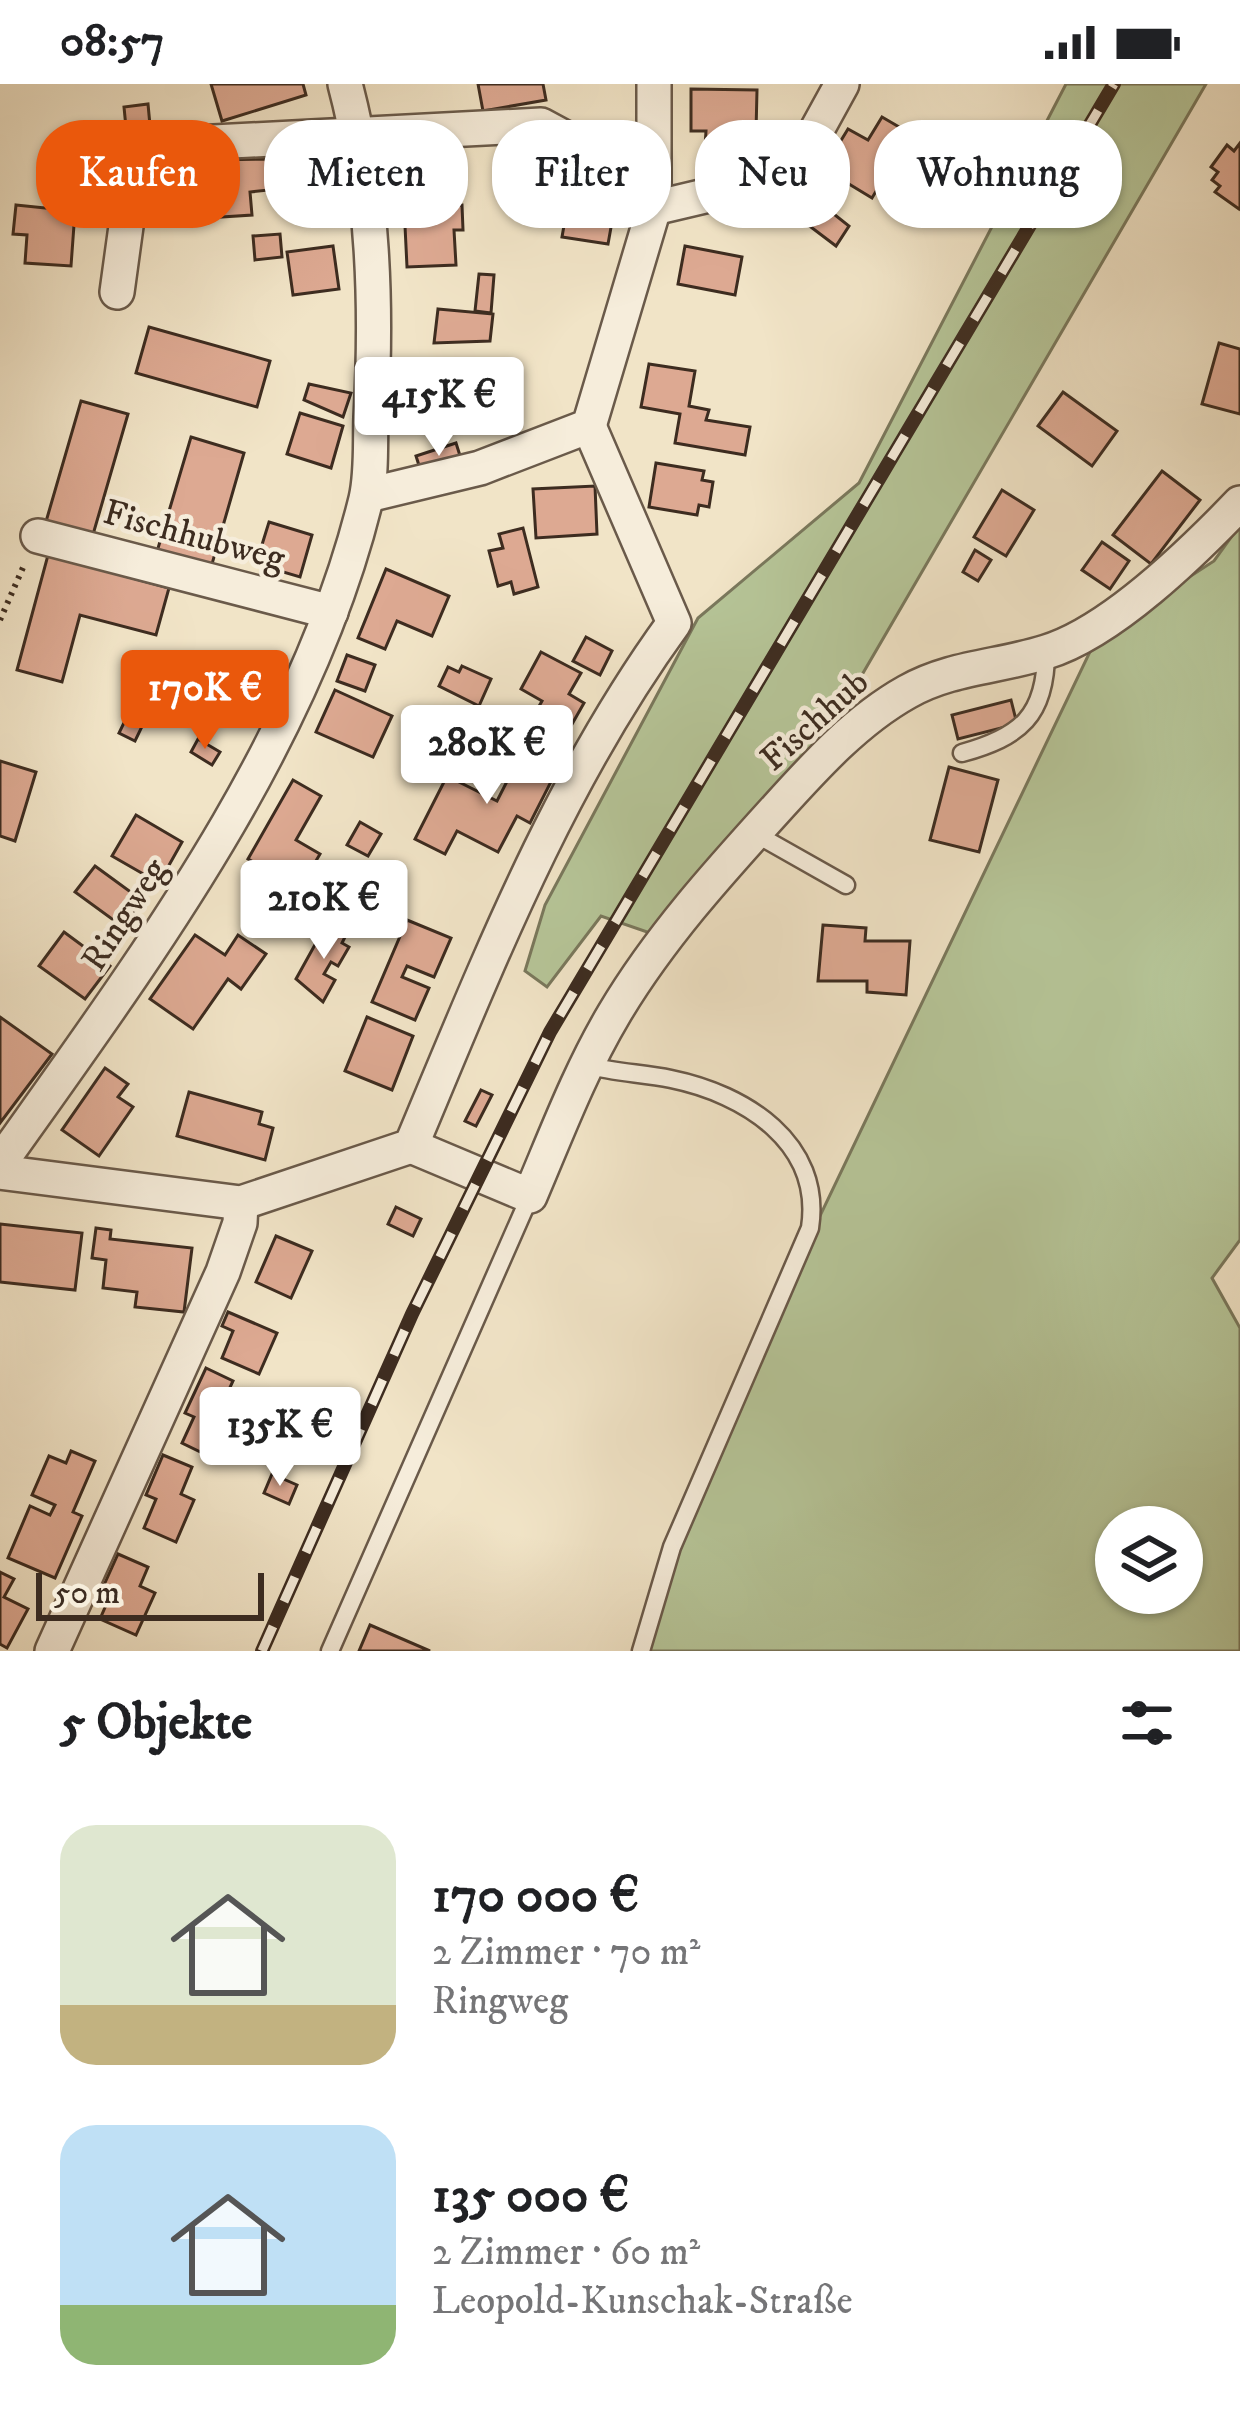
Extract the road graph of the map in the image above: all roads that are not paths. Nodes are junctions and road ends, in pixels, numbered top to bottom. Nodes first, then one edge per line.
1 (345, 84) edge
2 (654, 84) edge
3 (842, 84) edge
4 (355, 120) edge
5 (654, 120) edge
6 (264, 139) edge
7 (671, 194) edge
8 (369, 228) edge
9 (645, 228) edge
10 (117, 292) dead end
11 (589, 426) junction
12 (368, 495) junction
13 (1238, 506) edge
14 (38, 536) road end
15 (331, 612) junction
16 (1046, 652) junction
17 (962, 753) dead end
18 (754, 833) junction
19 (845, 885) dead end
20 (587, 1065) junction
21 (411, 1146) junction
22 (0, 1163) edge
23 (0, 1172) edge
24 (530, 1196) junction
25 (241, 1203) junction
26 (52, 1651) edge
27 (330, 1651) edge
28 (641, 1651) edge

1 - 4 street, Ringweg
2 - 5 street
3 - 7 street
6 - 10 street
8 - 12 street, Ringweg
9 - 11 street
11 - 12 street
11 - 21 street
12 - 15 street, Ringweg
13 - 16 street, Fischhub
14 - 15 street, Fischhubweg
15 - 22 street, Ringweg
16 - 17 lane
16 - 18 street, Fischhub
18 - 19 lane
18 - 20 street, Fischhub
20 - 24 street, Fischhub
20 - 28 lane
21 - 24 street
21 - 25 street
23 - 25 street
24 - 27 lane, Fischhub
25 - 26 street

